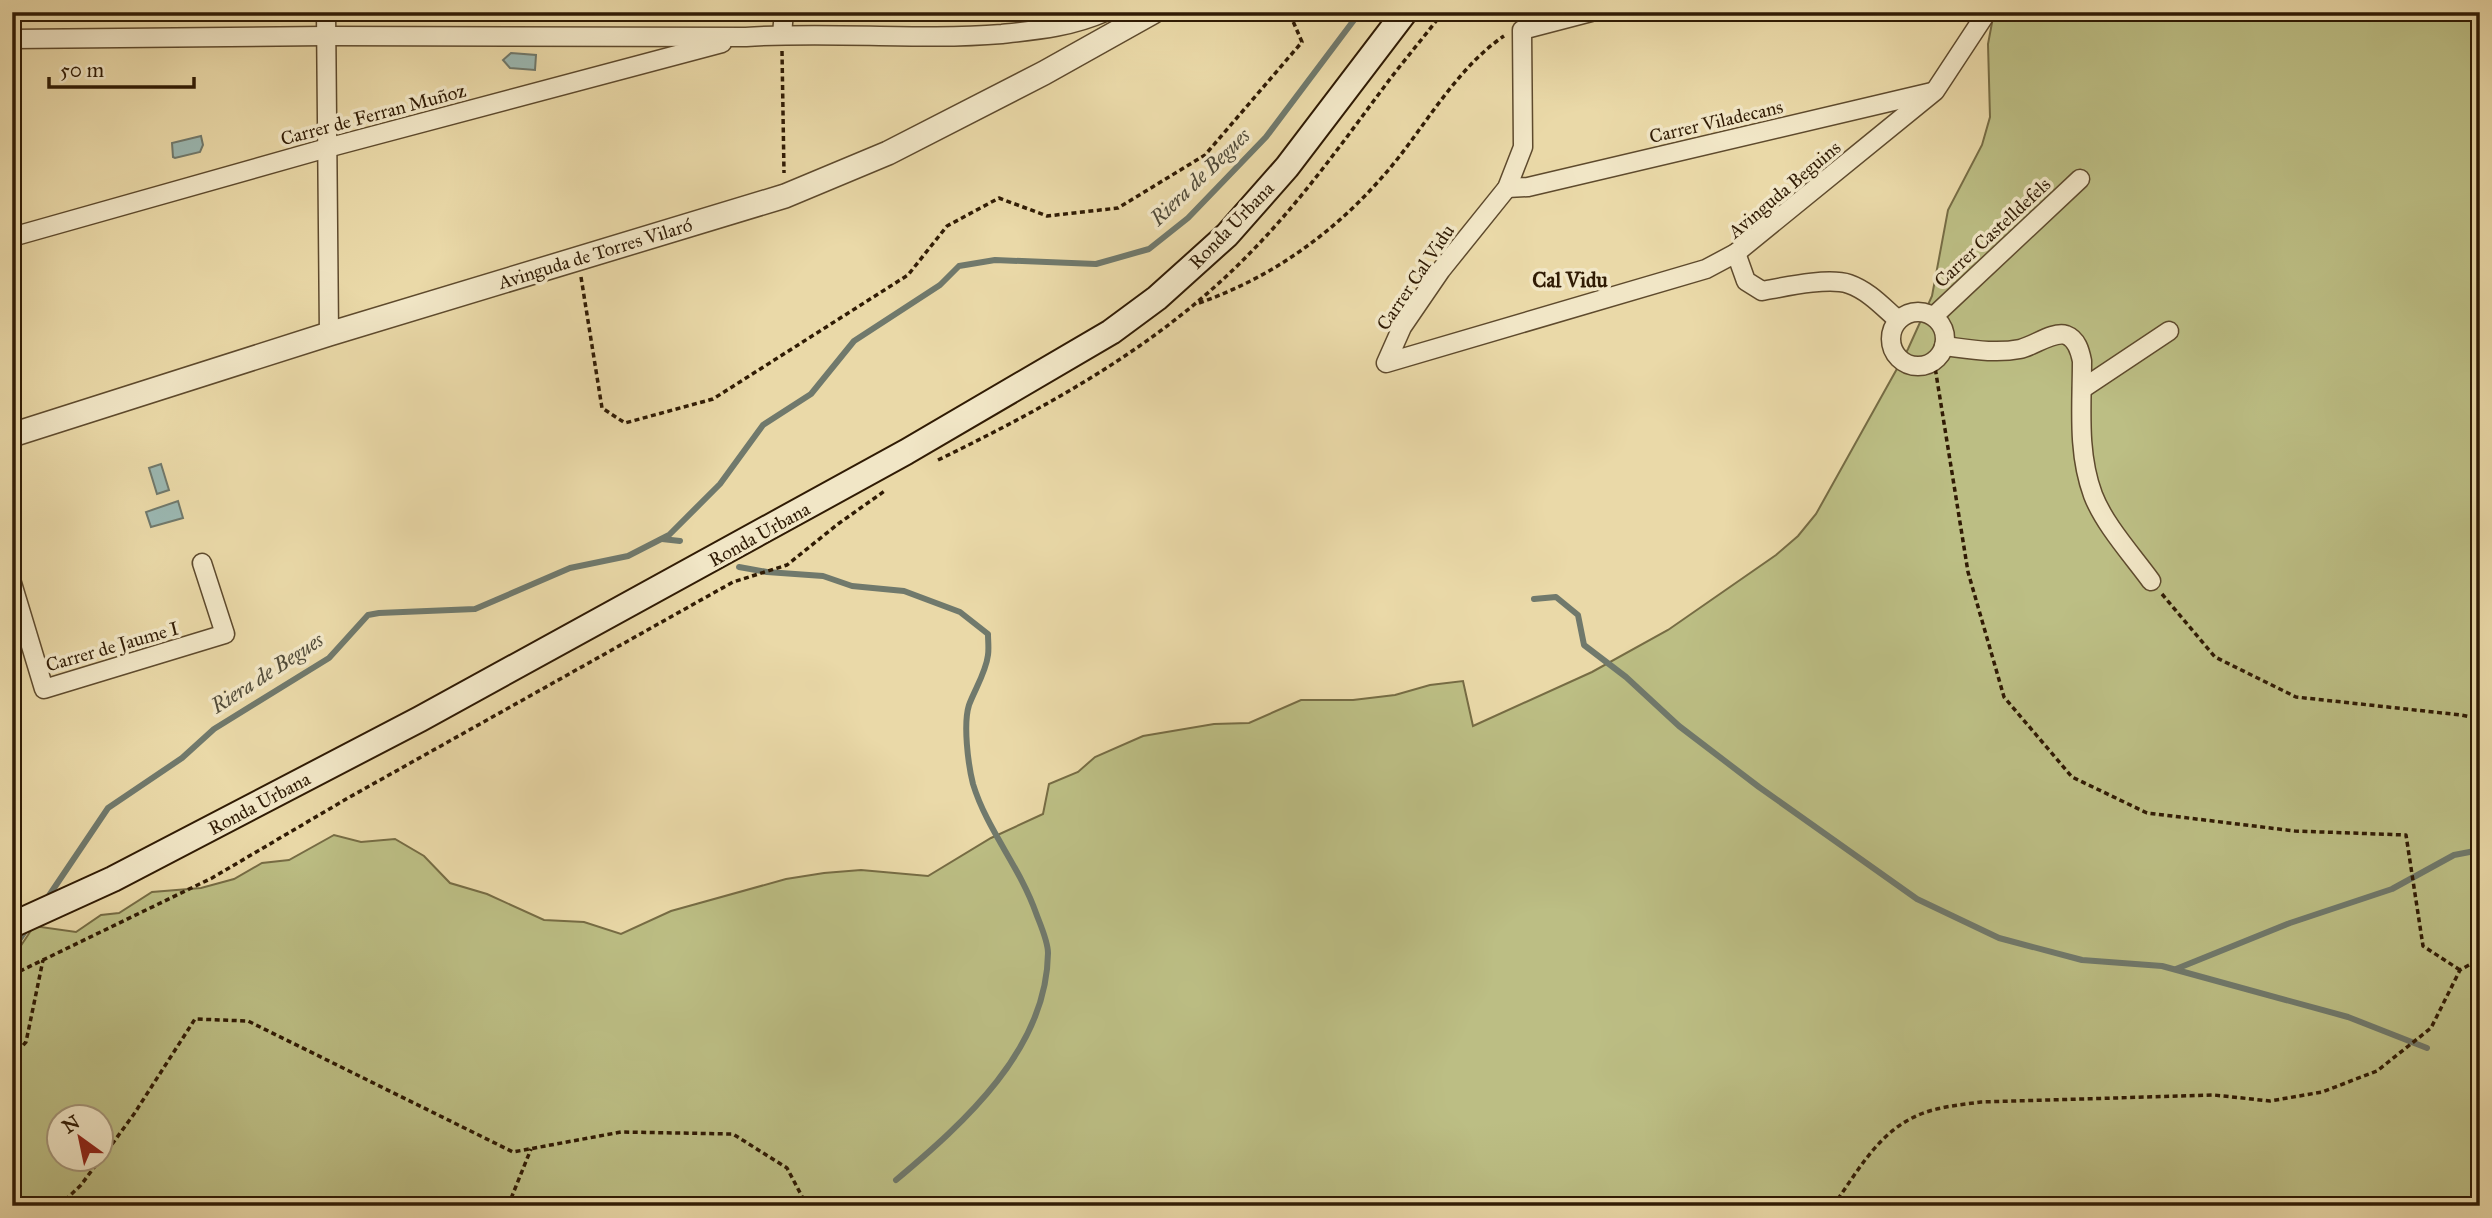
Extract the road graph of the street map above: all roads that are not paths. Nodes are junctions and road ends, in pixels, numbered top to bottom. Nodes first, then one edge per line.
1 (326, 12) edge
2 (784, 12) edge
3 (1105, 12) edge
4 (1153, 12) edge
5 (1405, 12) edge
6 (1591, 12) edge
7 (1987, 12) edge
8 (782, 34) junction
9 (326, 36) junction
10 (746, 37) junction
11 (12, 39) edge
12 (1935, 92) junction
13 (327, 148) junction
14 (2080, 179) dead end
15 (1507, 188) junction
16 (12, 237) edge
17 (1736, 253) junction
18 (1934, 316) junction
19 (1898, 320) junction
20 (2169, 331) dead end
21 (329, 334) junction
22 (1939, 354) junction
23 (2082, 388) junction
24 (12, 435) edge
25 (202, 563) dead end
26 (2151, 581) road end
27 (12, 583) edge
28 (12, 925) edge

1 - 9 street
2 - 8 street
3 - 8 street
4 - 21 street, Avinguda de Torres Vilaró
5 - 28 main road, Ronda Urbana
6 - 15 street, Carrer Cal Vidu
7 - 12 street, Avinguda Beguins
8 - 10 street
9 - 10 street
9 - 11 street
9 - 13 street
10 - 13 street, Carrer de Ferran Muñoz
12 - 15 street, Carrer Viladecans
12 - 17 street, Avinguda Beguins
13 - 16 street, Carrer de Ferran Muñoz
13 - 21 street
14 - 18 street, Carrer Castelldefels
15 - 17 street, Carrer Cal Vidu
17 - 19 street, Avinguda Beguins
18 - 19 street
18 - 22 street
19 - 22 street
20 - 23 street
21 - 24 street, Avinguda de Torres Vilaró
22 - 23 street
23 - 26 street
25 - 27 street, Carrer de Jaume I

